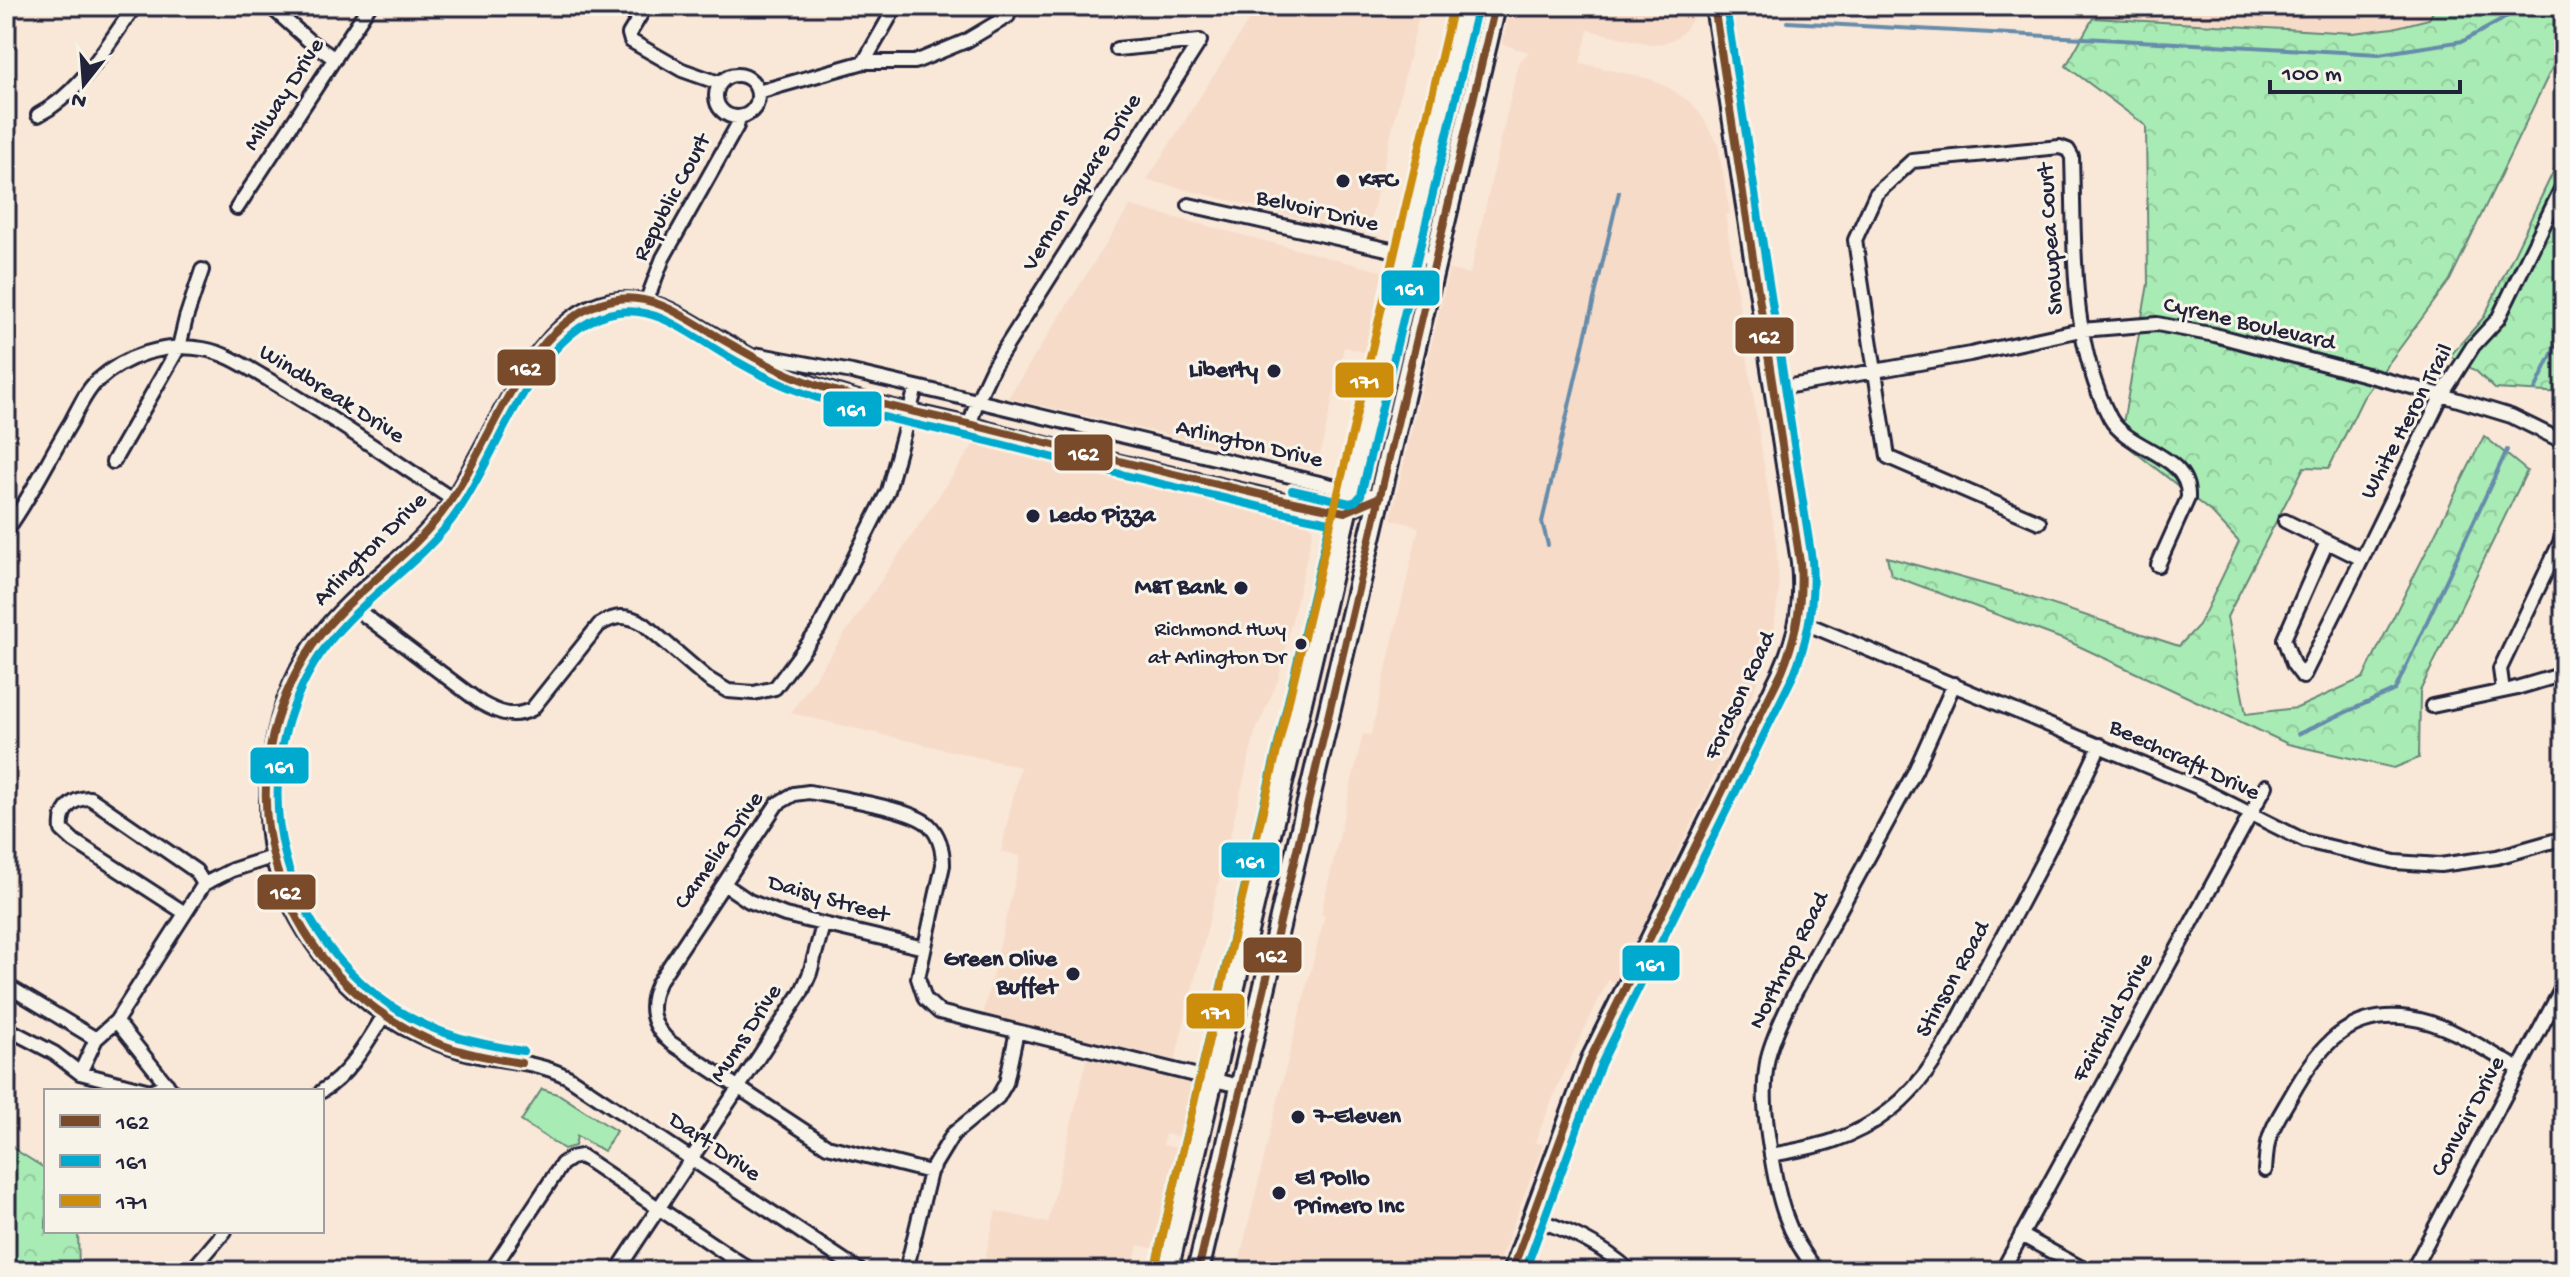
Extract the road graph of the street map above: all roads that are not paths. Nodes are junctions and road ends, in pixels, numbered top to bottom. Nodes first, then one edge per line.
1 (135, 6) edge
2 (270, 6) edge
3 (369, 6) edge
4 (646, 6) edge
5 (896, 6) edge
6 (1001, 6) edge
7 (1465, 6) edge
8 (1495, 6) edge
9 (1714, 6) edge
10 (1117, 49) dead end
11 (335, 59) junction
12 (864, 62) junction
13 (719, 83) junction
14 (758, 92) junction
15 (38, 115) dead end
16 (739, 117) junction
17 (2564, 183) edge
18 (1189, 205) dead end
19 (237, 208) dead end
20 (1406, 254) junction
21 (1436, 260) junction
22 (202, 270) dead end
23 (647, 300) junction
24 (2081, 330) junction
25 (179, 347) junction
26 (745, 352) junction
27 (1876, 371) junction
28 (916, 387) junction
29 (1774, 389) junction
30 (2442, 395) junction
31 (977, 401) junction
32 (910, 411) junction
33 (970, 424) junction
34 (2564, 442) edge
35 (113, 462) dead end
36 (1380, 497) junction
37 (452, 499) junction
38 (1347, 502) junction
39 (2285, 521) dead end
40 (2039, 522) dead end
41 (6, 531) edge
42 (2564, 534) edge
43 (2327, 542) junction
44 (2362, 559) junction
45 (2158, 565) dead end
46 (348, 603) junction
47 (1800, 621) junction
48 (2564, 674) edge
49 (1954, 684) junction
50 (2503, 691) junction
51 (2432, 706) dead end
52 (2100, 745) junction
53 (2266, 786) dead end
54 (2250, 815) junction
55 (2564, 838) edge
56 (272, 857) junction
57 (204, 884) junction
58 (724, 884) junction
59 (185, 913) junction
60 (823, 925) junction
61 (924, 948) junction
62 (2564, 984) edge
63 (6, 985) edge
64 (384, 1015) junction
65 (116, 1021) junction
66 (6, 1028) edge
67 (1017, 1031) junction
68 (96, 1039) junction
69 (541, 1067) joint
70 (2519, 1069) junction
71 (80, 1073) junction
72 (1212, 1080) junction
73 (1243, 1087) junction
74 (170, 1088) edge
75 (740, 1088) junction
76 (142, 1089) edge
77 (324, 1090) edge
78 (1771, 1155) junction
79 (692, 1159) junction
80 (2265, 1170) dead end
81 (930, 1172) junction
82 (658, 1208) junction
83 (1533, 1218) junction
84 (223, 1233) edge
85 (2021, 1235) junction
86 (191, 1271) edge
87 (491, 1271) edge
88 (617, 1271) edge
89 (752, 1271) edge
90 (860, 1271) edge
91 (906, 1271) edge
92 (1167, 1271) edge
93 (1198, 1271) edge
94 (1512, 1271) edge
95 (1630, 1271) edge
96 (1818, 1271) edge
97 (2002, 1271) edge
98 (2087, 1271) edge
99 (2412, 1271) edge

1 - 15 street
2 - 11 street
3 - 11 street, Milway Drive
4 - 13 street
5 - 12 street
6 - 12 street
7 - 20 highway
8 - 21 highway
9 - 29 street, Fordson Road
10 - 31 street, Vernon Square Drive
11 - 19 street, Milway Drive
12 - 14 street
13 - 14 street
13 - 16 street, Republic Court
14 - 16 street, Republic Court
16 - 23 street, Republic Court
17 - 30 street, White Heron Trail
18 - 20 street, Belvoir Drive
20 - 21 street, Belvoir Drive
20 - 38 highway
21 - 36 highway
22 - 25 street
23 - 26 street, Arlington Drive
23 - 37 street, Arlington Drive
24 - 27 street, Cyrene Boulevard
24 - 27 street, Snowpea Court
24 - 30 street, Cyrene Boulevard
24 - 45 street
25 - 35 street
25 - 37 street, Windbreak Drive
25 - 41 street, Windbreak Drive
26 - 28 street, Arlington Drive
26 - 32 street, Arlington Drive
27 - 29 street, Cyrene Boulevard
27 - 40 street
28 - 31 street, Arlington Drive
28 - 32 street
29 - 47 street, Fordson Road
30 - 34 street, Cyrene Boulevard
30 - 44 street, White Heron Trail
31 - 33 street, Vernon Square Drive
31 - 38 street, Arlington Drive
32 - 33 street, Arlington Drive
32 - 46 street
33 - 38 street, Arlington Drive
36 - 38 street, Arlington Drive
36 - 38 street
36 - 73 highway
37 - 46 street, Arlington Drive
38 - 72 highway
39 - 43 street
42 - 50 street
43 - 44 street
43 - 44 street, White Heron Trail
46 - 56 street, Arlington Drive
47 - 49 street, Beechcraft Drive
47 - 83 street, Fordson Road
48 - 50 street
49 - 52 street, Beechcraft Drive
49 - 78 street, Northrop Road
50 - 51 street
52 - 54 street, Beechcraft Drive
52 - 78 street, Stinson Road
53 - 54 street, Fairchild Drive
54 - 55 street, Beechcraft Drive
54 - 85 street, Fairchild Drive
56 - 57 street
56 - 64 street, Arlington Drive
57 - 59 street
57 - 59 street
58 - 60 street, Daisy Street
58 - 61 street, Camelia Drive
58 - 75 street, Camelia Drive
59 - 65 street
60 - 61 street, Daisy Street
60 - 75 street, Mums Drive
61 - 67 street, Camelia Drive
62 - 70 street, Convair Drive
63 - 68 street
64 - 69 street, Arlington Drive
64 - 77 street
65 - 68 street
65 - 74 street
66 - 71 street
67 - 72 street, Camelia Drive
67 - 81 street
68 - 71 street
69 - 79 street, Dart Drive
70 - 80 street
70 - 99 street, Convair Drive
71 - 76 street
72 - 73 street, Camelia Drive
72 - 92 highway
73 - 93 highway
75 - 79 street, Mums Drive
75 - 81 street, Camelia Drive
78 - 96 street, Northrop Road
79 - 82 street, Mums Drive
79 - 90 street, Dart Drive
81 - 91 street
82 - 87 street
82 - 88 street, Mums Drive
82 - 89 street
83 - 94 street, Fordson Road
83 - 95 street
84 - 86 street
85 - 97 street, Fairchild Drive
85 - 98 street

